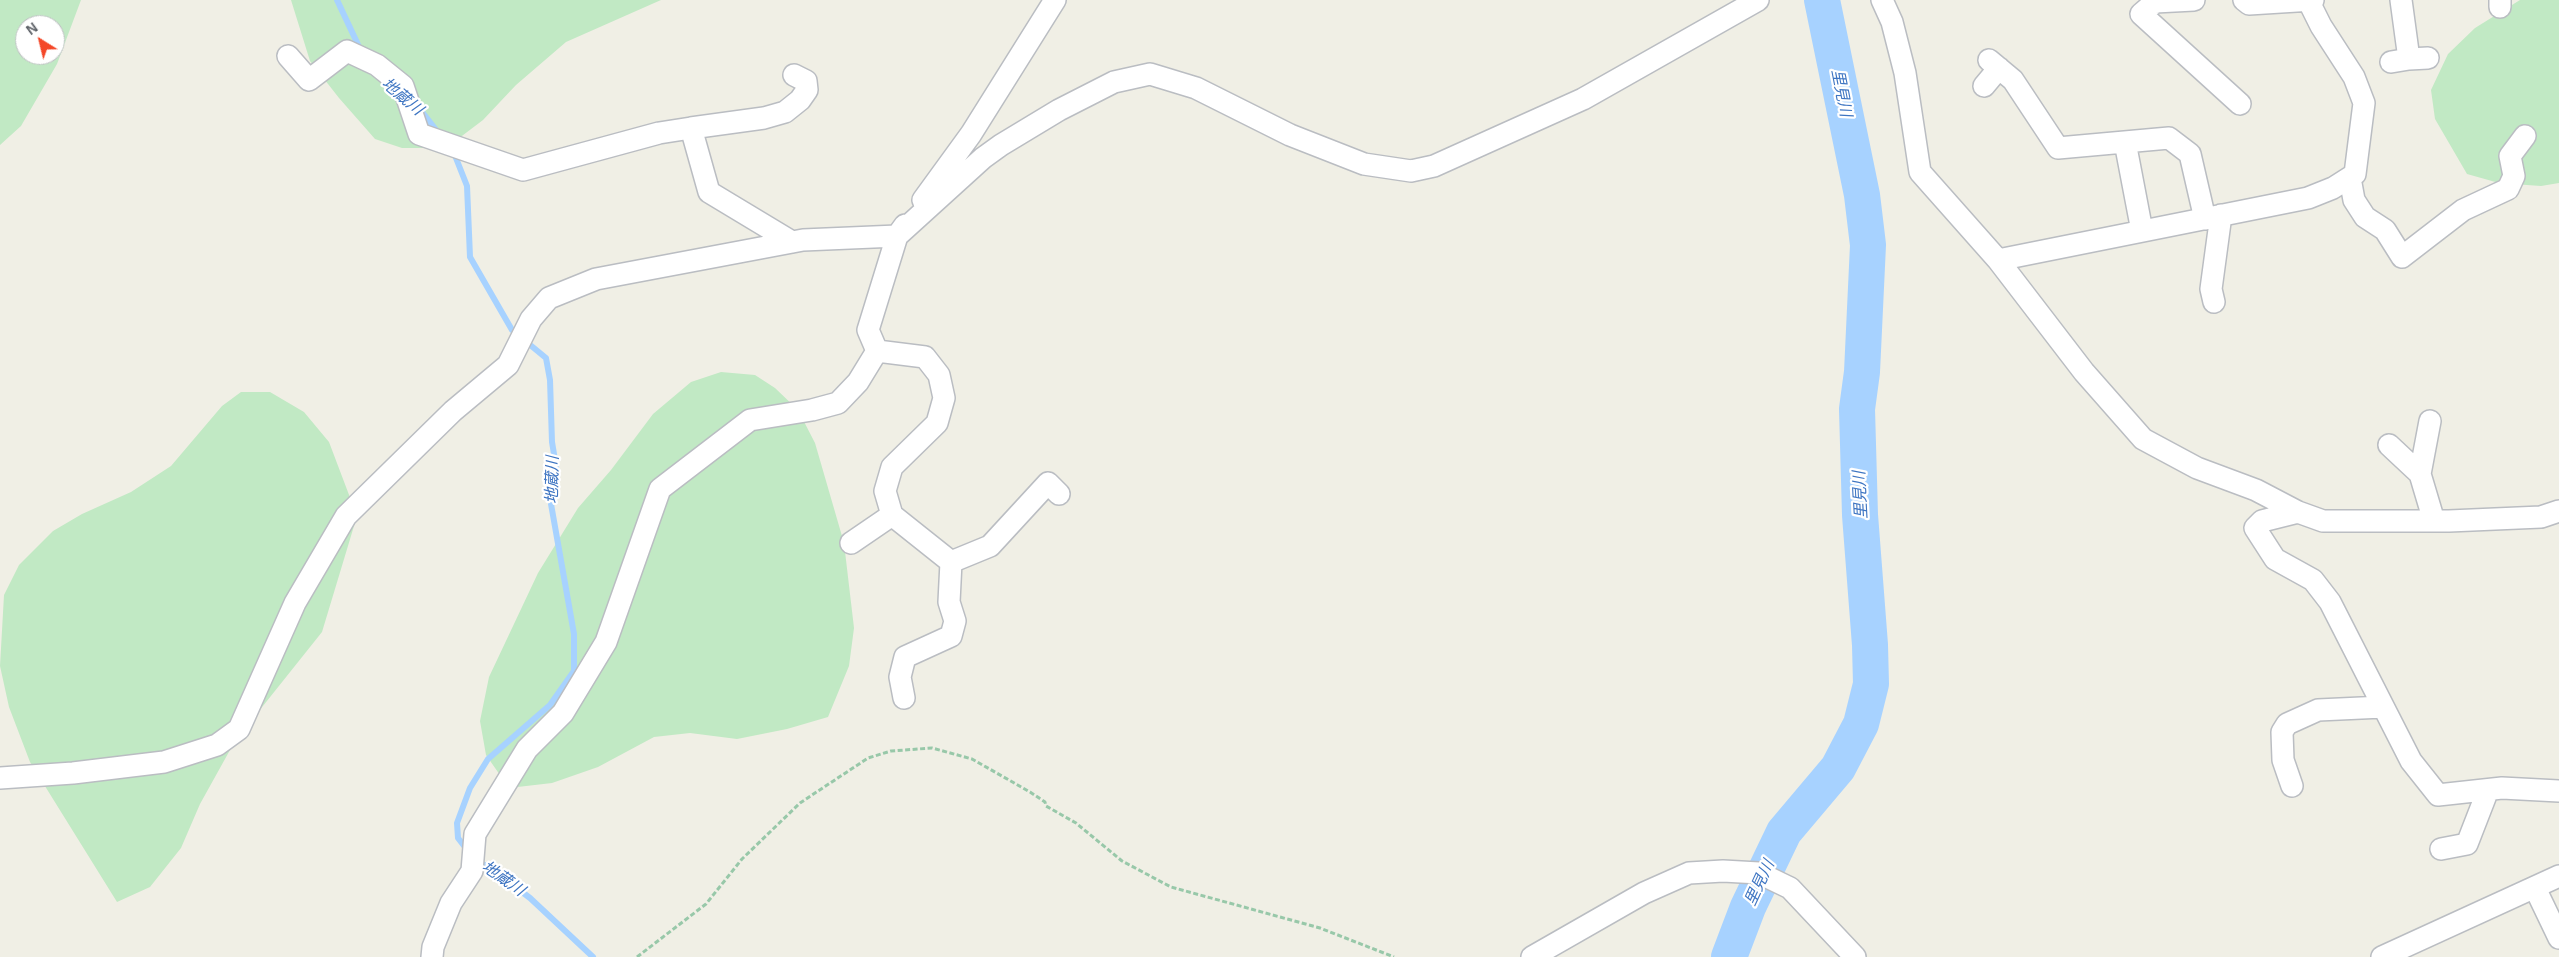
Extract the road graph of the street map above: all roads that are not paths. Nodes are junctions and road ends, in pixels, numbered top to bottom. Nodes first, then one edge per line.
1 (1055, 0) edge
2 (1758, 0) edge
3 (1882, 0) edge
4 (2194, 0) edge
5 (2244, 0) edge
6 (2313, 0) edge
7 (2401, 0) edge
8 (288, 56) dead end
9 (2409, 60) dead end
10 (794, 75) dead end
11 (1984, 86) dead end
12 (2240, 104) dead end
13 (691, 128) junction
14 (2514, 141) dead end
15 (2125, 142) junction
16 (2350, 178) junction
17 (2213, 217) junction
18 (2142, 231) junction
19 (898, 236) junction
20 (792, 242) junction
21 (1998, 260) junction
22 (2214, 302) dead end
23 (877, 351) junction
24 (2430, 421) dead end
25 (2389, 445) dead end
26 (2420, 474) junction
27 (1059, 494) dead end
28 (2559, 511) edge
29 (2298, 512) junction
30 (892, 515) junction
31 (2434, 521) junction
32 (851, 543) dead end
33 (951, 562) junction
34 (904, 698) dead end
35 (2383, 707) junction
36 (0, 778) edge
37 (2292, 786) dead end
38 (2488, 790) junction
39 (2559, 791) edge
40 (2442, 849) dead end
41 (2559, 876) edge
42 (2536, 888) junction
43 (2559, 938) edge
44 (432, 957) edge
45 (1532, 957) edge
46 (1855, 957) edge
47 (2382, 957) edge

1 - 19 street
2 - 19 street
3 - 21 street
4 - 12 street
5 - 6 street
6 - 16 street
7 - 9 street
8 - 13 street
10 - 13 street
11 - 15 street
13 - 20 street
14 - 16 street
15 - 17 street
15 - 18 street
16 - 17 street
17 - 18 street
17 - 22 street
18 - 21 street
19 - 20 street
19 - 23 street
20 - 36 street
21 - 29 street
23 - 30 street
23 - 44 street
24 - 26 street
25 - 26 street
26 - 31 street
27 - 33 street
28 - 31 street
29 - 31 street
29 - 35 street
30 - 32 street
30 - 33 street
33 - 34 street
35 - 37 street
35 - 38 street
38 - 39 street
38 - 40 street
41 - 42 street
42 - 43 street
42 - 47 street
45 - 46 street

